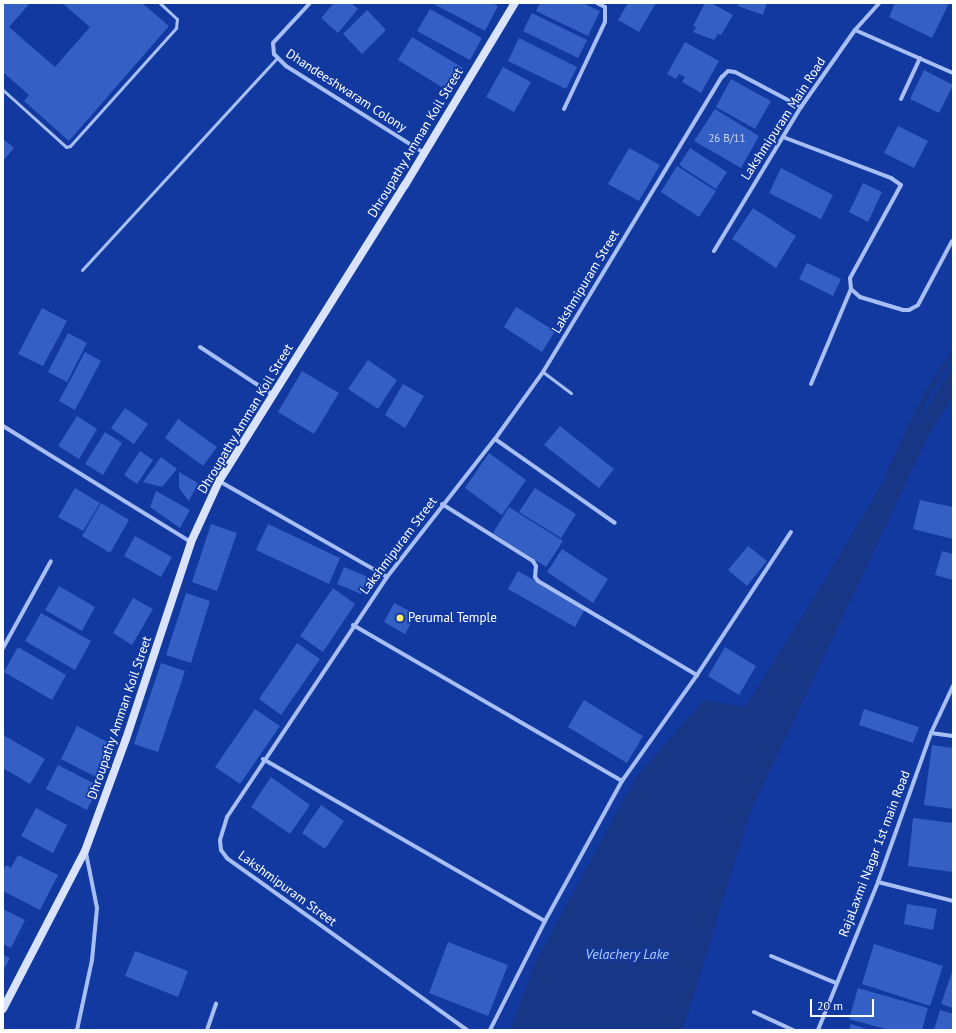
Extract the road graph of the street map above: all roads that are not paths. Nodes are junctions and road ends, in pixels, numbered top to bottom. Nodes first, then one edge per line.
1 (160, 3) edge
2 (310, 3) edge
3 (515, 3) edge
4 (597, 3) edge
5 (879, 3) edge
6 (855, 30) junction
7 (277, 58) junction
8 (920, 58) junction
9 (953, 73) edge
10 (3, 90) edge
11 (900, 99) dead end
12 (801, 107) junction
13 (564, 109) dead end
14 (783, 137) junction
15 (424, 153) junction
16 (952, 241) edge
17 (714, 251) dead end
18 (82, 270) dead end
19 (850, 290) junction
20 (200, 348) dead end
21 (543, 372) junction
22 (811, 384) dead end
23 (571, 393) dead end
24 (274, 395) junction
25 (3, 426) edge
26 (495, 440) junction
27 (219, 481) junction
28 (442, 504) junction
29 (615, 523) dead end
30 (792, 532) dead end
31 (191, 542) junction
32 (51, 561) dead end
33 (387, 577) junction
34 (353, 626) junction
35 (3, 648) edge
36 (697, 675) junction
37 (953, 686) edge
38 (931, 733) junction
39 (953, 736) edge
40 (263, 759) junction
41 (622, 782) junction
42 (86, 851) junction
43 (878, 882) junction
44 (953, 901) edge
45 (544, 922) junction
46 (771, 956) dead end
47 (836, 983) junction
48 (216, 1004) dead end
49 (3, 1009) edge
50 (754, 1012) dead end
51 (77, 1030) edge
52 (207, 1030) edge
53 (467, 1030) edge
54 (490, 1030) edge
55 (793, 1030) edge
56 (818, 1030) edge

1 - 10 lane
2 - 7 street, Dhandeeshwaram Colony
3 - 15 street, Dhroupathy Amman Koil Street
4 - 13 street
5 - 6 street, Lakshmipuram Main Road
6 - 8 street
6 - 12 street, Lakshmipuram Main Road
7 - 15 street, Dhandeeshwaram Colony
7 - 18 lane
8 - 9 street
8 - 11 street
12 - 14 street, Lakshmipuram Main Road
12 - 21 street, Lakshmipuram Street
14 - 17 street, Lakshmipuram Main Road
14 - 19 street
15 - 24 street, Dhroupathy Amman Koil Street
16 - 19 street
19 - 22 street
20 - 24 street
21 - 23 lane
21 - 26 street, Lakshmipuram Street
24 - 27 street, Dhroupathy Amman Koil Street
25 - 31 street
26 - 28 street, Lakshmipuram Street
26 - 29 street
27 - 31 street, Dhroupathy Amman Koil Street
27 - 33 street
28 - 33 street, Lakshmipuram Street
28 - 36 street
30 - 36 street
31 - 42 street, Dhroupathy Amman Koil Street
32 - 35 street
33 - 34 street, Lakshmipuram Street
34 - 40 street, Lakshmipuram Street
34 - 41 street
36 - 41 street
37 - 38 street, RajaLaxmi Nagar 1st main Road
38 - 39 street
38 - 43 street, RajaLaxmi Nagar 1st main Road
40 - 45 street
40 - 53 street, Lakshmipuram Street
41 - 45 street
42 - 49 street, Dhroupathy Amman Koil Street
42 - 51 street
43 - 44 street
43 - 47 street, RajaLaxmi Nagar 1st main Road
45 - 54 street
46 - 47 street
47 - 56 street, RajaLaxmi Nagar 1st main Road
48 - 52 street
50 - 55 street

